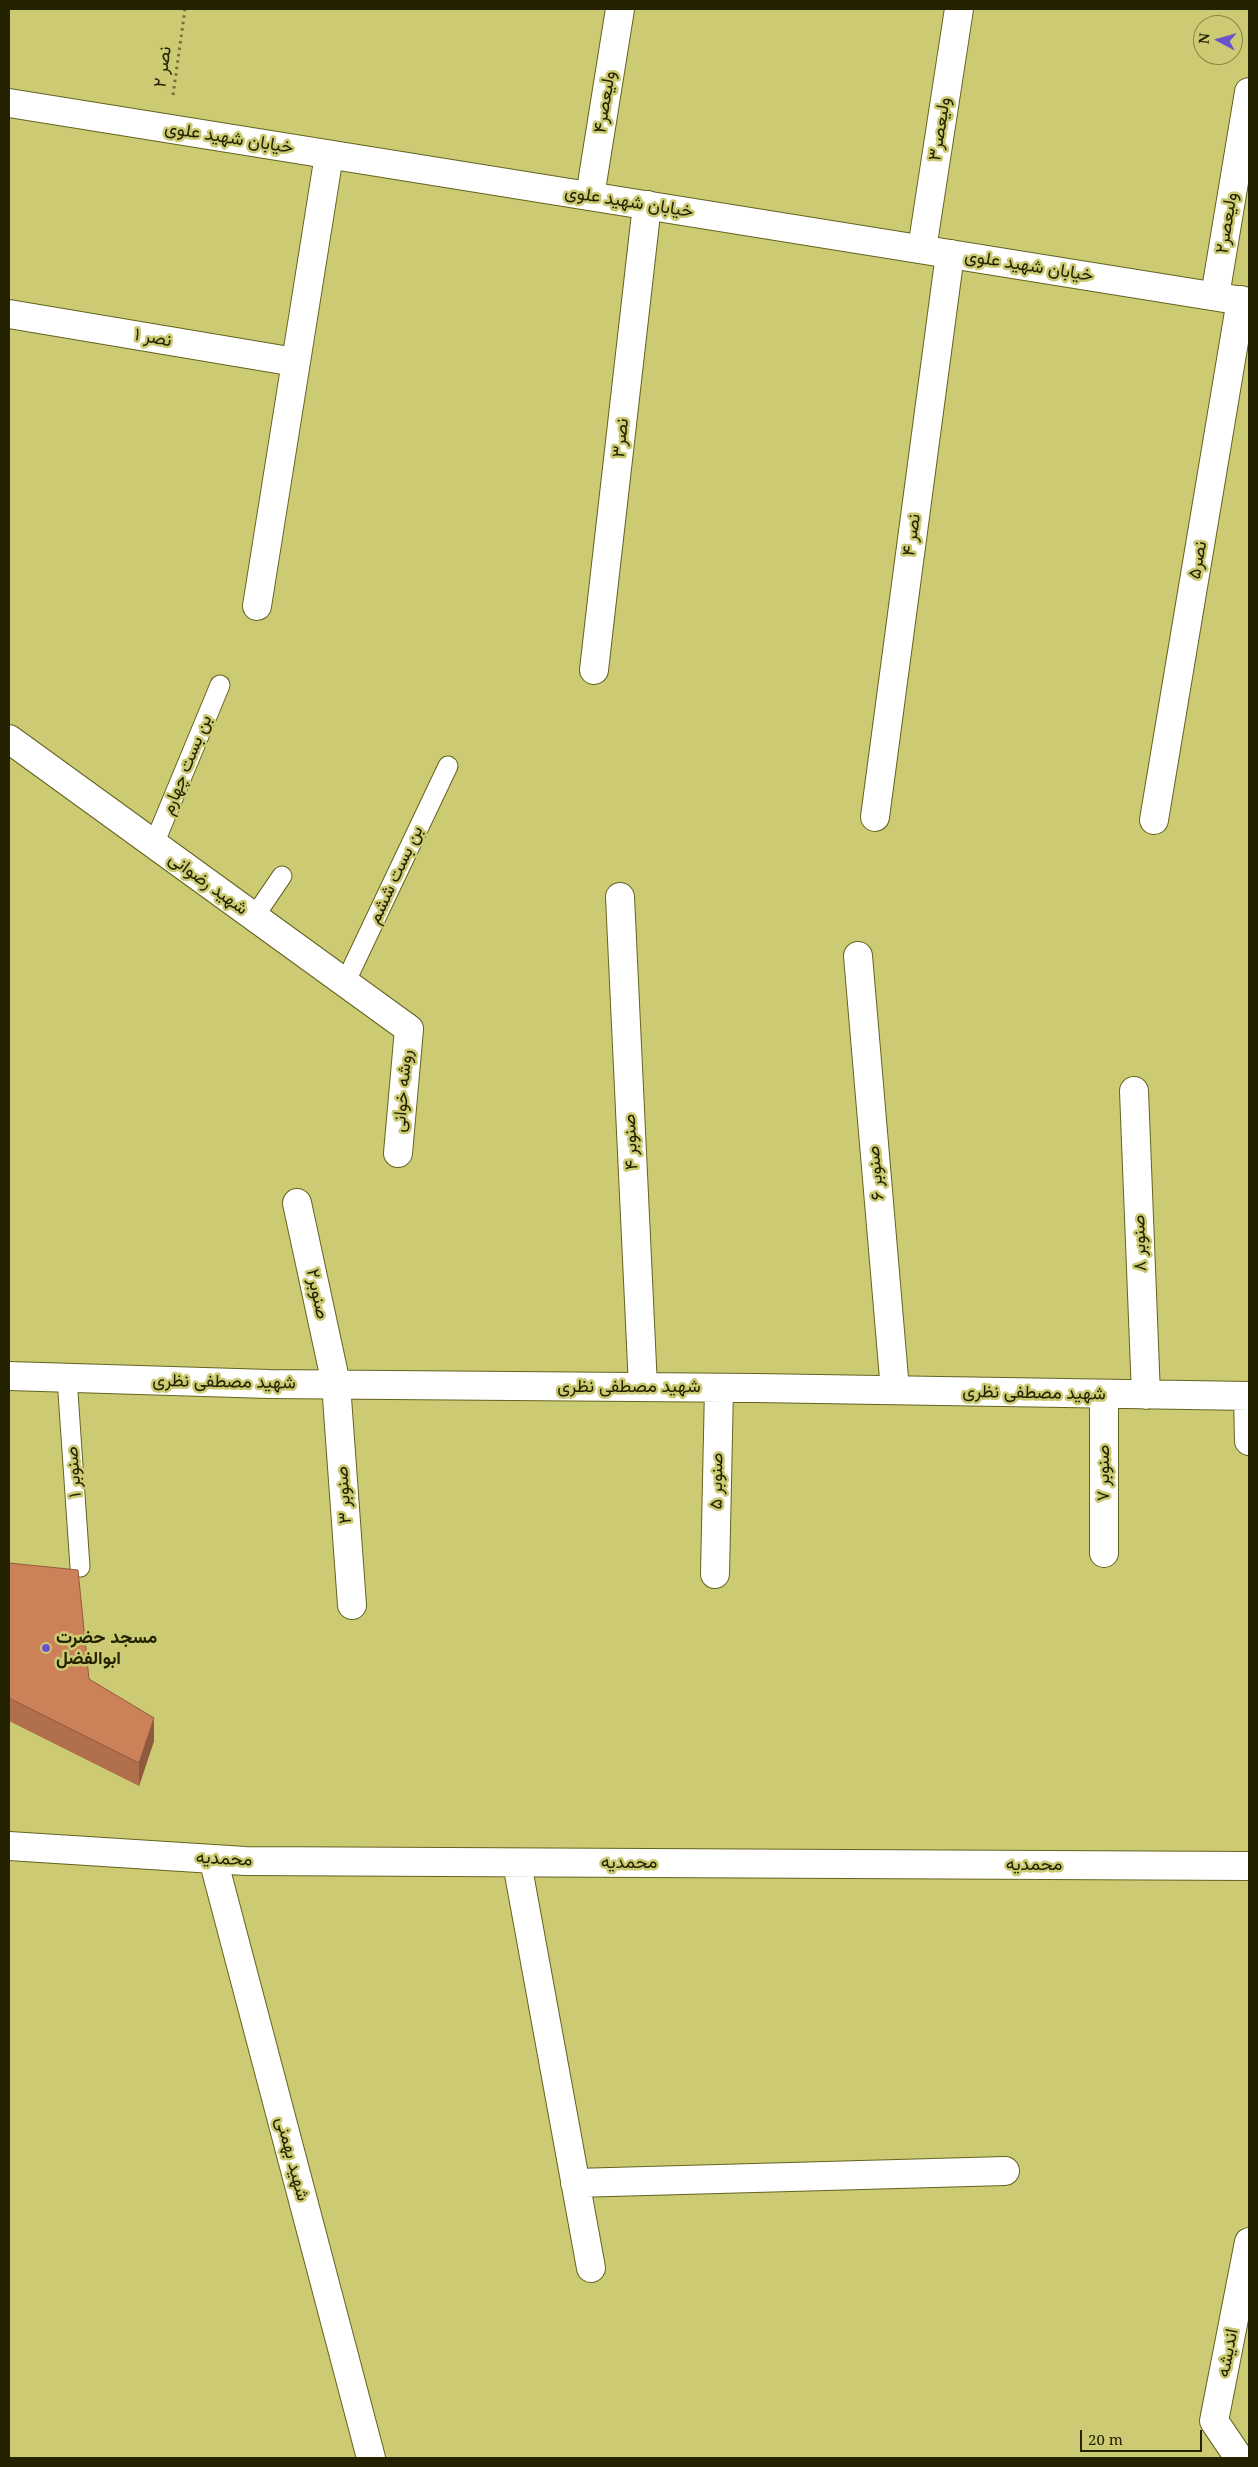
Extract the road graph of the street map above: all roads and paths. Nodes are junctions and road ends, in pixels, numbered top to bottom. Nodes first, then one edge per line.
1 (185, 9) edge
2 (620, 9) edge
3 (959, 9) edge
4 (1249, 92) edge
5 (9, 103) edge
6 (169, 129) junction
7 (329, 155) junction
8 (590, 196) junction
9 (647, 205) junction
10 (922, 249) junction
11 (950, 254) junction
12 (1235, 299) edge
13 (9, 319) edge
14 (295, 362) junction
15 (257, 606) dead end
16 (594, 670) dead end
17 (220, 685) dead end
18 (9, 739) edge
19 (448, 766) dead end
20 (874, 817) dead end
21 (1154, 820) dead end
22 (154, 844) junction
23 (282, 876) dead end
24 (620, 897) dead end
25 (254, 917) junction
26 (858, 956) dead end
27 (345, 983) junction
28 (409, 1028) joint
29 (1134, 1091) dead end
30 (398, 1153) dead end
31 (297, 1203) dead end
32 (9, 1376) edge
33 (67, 1378) junction
34 (336, 1384) junction
35 (643, 1387) junction
36 (719, 1388) junction
37 (895, 1390) junction
38 (1104, 1394) junction
39 (1146, 1395) junction
40 (1249, 1396) edge
41 (1249, 1441) edge
42 (1104, 1552) dead end
43 (80, 1567) dead end
44 (715, 1574) dead end
45 (352, 1605) dead end
46 (9, 1846) edge
47 (213, 1860) junction
48 (517, 1863) junction
49 (1249, 1866) edge
50 (1005, 2171) dead end
51 (575, 2183) junction
52 (1249, 2242) edge
53 (591, 2268) dead end
54 (371, 2458) edge
55 (1239, 2458) edge

1 - 6 path, نصر ۲
2 - 8 street, ولیعصر۴
3 - 10 street, ولیعصر۳
4 - 12 street, ولیعصر۲
5 - 6 street, خیابان شهید علوی
6 - 7 street, خیابان شهید علوی
7 - 8 street, خیابان شهید علوی
7 - 14 street
8 - 9 street, خیابان شهید علوی
9 - 10 street, خیابان شهید علوی
9 - 16 street, نصر۳
10 - 11 street, خیابان شهید علوی
11 - 12 street, خیابان شهید علوی
11 - 20 street, نصر ۴
12 - 21 street, نصر۵
13 - 14 street, نصر ۱
14 - 15 street
17 - 22 lane, بن بست چهارم
18 - 22 street, شهید رضوانی
19 - 27 lane, بن بست ششم
22 - 25 street, شهید رضوانی
23 - 25 lane
24 - 35 street, صنوبر ۴
25 - 27 street, شهید رضوانی
26 - 37 street, صنوبر ۶
27 - 28 street, شهید رضوانی
28 - 30 street, روشه خوانی
29 - 39 street, صنوبر ۸
31 - 34 street, صنوبر۲
32 - 33 street, شهید مصطفی نظری
33 - 34 street, شهید مصطفی نظری
33 - 43 lane, صنوبر ۱
34 - 35 street, شهید مصطفی نظری
34 - 45 street, صنوبر ۳
35 - 36 street, شهید مصطفی نظری
36 - 37 street, شهید مصطفی نظری
36 - 44 street, صنوبر ۵
37 - 38 street, شهید مصطفی نظری
38 - 39 street, شهید مصطفی نظری
38 - 42 street, صنوبر ۷
39 - 40 street, شهید مصطفی نظری
40 - 41 street
46 - 47 street, محمدیه
47 - 48 street, محمدیه
47 - 54 street, شهید بهمنی
48 - 49 street, محمدیه
48 - 51 street
50 - 51 street
51 - 53 street
52 - 55 street, اندیشه

